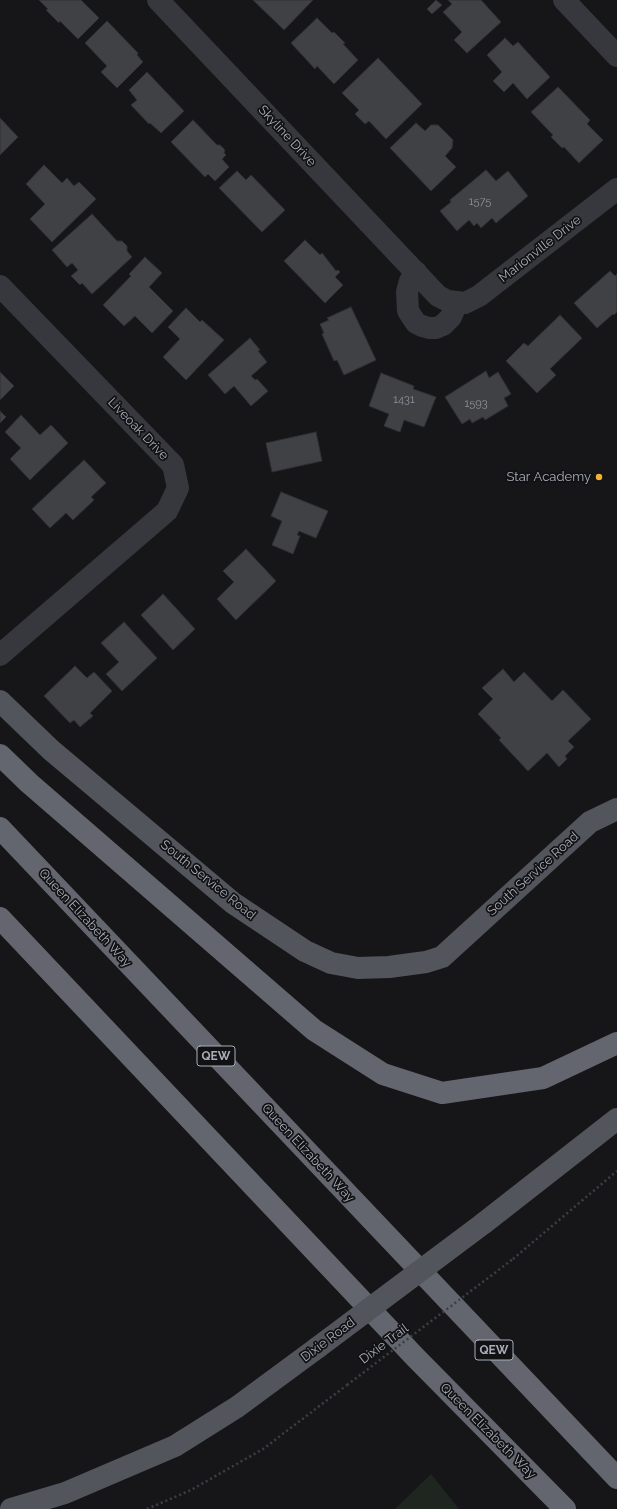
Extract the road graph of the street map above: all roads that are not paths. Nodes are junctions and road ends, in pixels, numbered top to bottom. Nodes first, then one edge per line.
1 (158, 0) edge
2 (564, 0) edge
3 (617, 56) edge
4 (617, 189) edge
5 (416, 272) junction
6 (0, 286) edge
7 (458, 303) junction
8 (0, 655) edge
9 (0, 701) edge
10 (0, 755) edge
11 (617, 808) edge
12 (0, 828) edge
13 (0, 918) edge
14 (617, 1043) edge
15 (617, 1120) edge
16 (617, 1478) edge
17 (11, 1509) edge
18 (565, 1509) edge

1 - 5 street, Skyline Drive
2 - 3 street
4 - 7 street, Marionville Drive
5 - 7 street, Skyline Drive
5 - 7 street
6 - 8 street, Liveoak Drive
9 - 11 main road, South Service Road
10 - 14 highway
12 - 16 highway, Queen Elizabeth Way / QEW
13 - 18 highway, Queen Elizabeth Way
15 - 17 main road, Dixie Road, bridge

